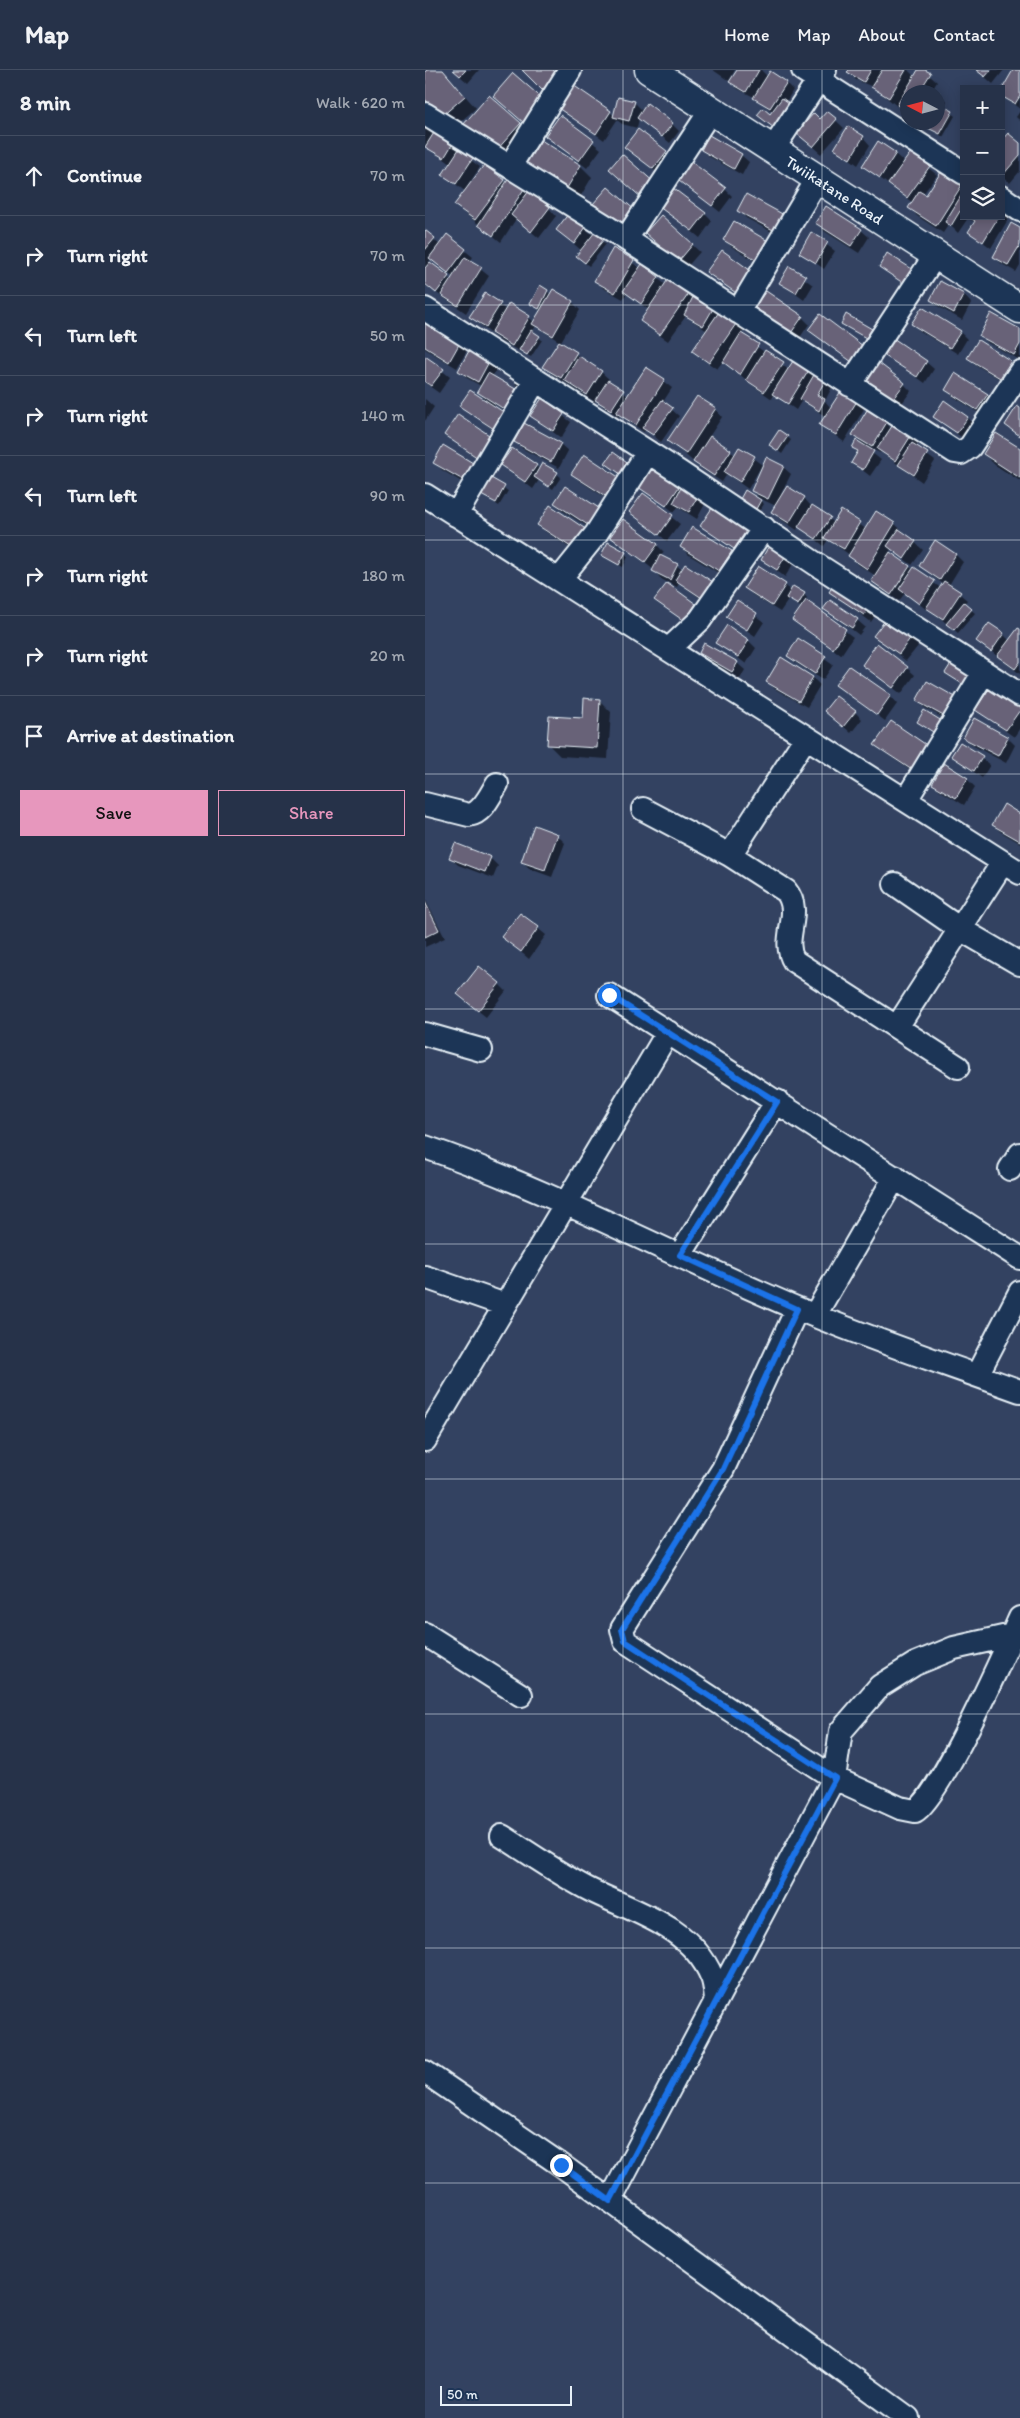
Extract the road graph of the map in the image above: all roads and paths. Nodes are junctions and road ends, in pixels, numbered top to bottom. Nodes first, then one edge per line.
1 (570, 70) edge
2 (649, 70) edge
3 (816, 73) edge
4 (711, 110) junction
5 (425, 114) edge
6 (773, 149) junction
7 (510, 166) junction
8 (960, 170) edge
9 (818, 178) junction
10 (1005, 201) edge
11 (1020, 210) edge
12 (626, 239) junction
13 (936, 254) junction
14 (425, 309) edge
15 (1020, 309) edge
16 (738, 312) junction
17 (1020, 372) edge
18 (535, 381) junction
19 (850, 385) junction
20 (648, 452) junction
21 (425, 495) edge
22 (456, 515) junction
23 (764, 528) junction
24 (559, 580) junction
25 (669, 649) junction
26 (984, 672) junction
27 (1020, 695) edge
28 (806, 737) junction
29 (497, 784) dead end
30 (906, 800) junction
31 (425, 804) edge
32 (643, 809) dead end
33 (730, 855) junction
34 (1012, 867) edge
35 (895, 884) dead end
36 (960, 929) junction
37 (1020, 964) edge
38 (609, 995) dead end
39 (897, 1027) junction
40 (667, 1032) junction
41 (425, 1034) edge
42 (481, 1050) dead end
43 (958, 1067) dead end
44 (777, 1102) junction
45 (425, 1147) edge
46 (895, 1177) junction
47 (567, 1203) junction
48 (680, 1255) junction
49 (1020, 1258) edge
50 (425, 1277) edge
51 (1020, 1292) edge
52 (505, 1305) junction
53 (806, 1312) junction
54 (977, 1375) junction
55 (1020, 1391) edge
56 (425, 1440) edge
57 (1016, 1627) edge
58 (425, 1634) edge
59 (521, 1695) dead end
60 (835, 1778) junction
61 (503, 1836) dead end
62 (716, 2000) junction
63 (425, 2072) edge
64 (610, 2201) junction
65 (908, 2418) edge

1 - 7 street
2 - 4 main road, Twiikatane Road
3 - 6 street
3 - 8 street
4 - 6 main road, Twiikatane Road
4 - 12 street
5 - 7 street
6 - 9 main road, Twiikatane Road
7 - 12 street
9 - 13 main road, Twiikatane Road
9 - 16 street
10 - 11 street
12 - 16 street
13 - 15 main road, Twiikatane Road
13 - 19 street
14 - 18 street
16 - 19 street
17 - 19 street
18 - 20 street
18 - 22 street
20 - 23 street
20 - 24 street
21 - 22 street
22 - 24 street
23 - 25 street
23 - 26 street
24 - 25 street
25 - 28 street
26 - 27 street
26 - 30 street
28 - 30 street
28 - 33 street
29 - 31 street
30 - 34 street
32 - 33 street
33 - 39 street
34 - 36 street
35 - 36 street
36 - 37 street
36 - 39 street
38 - 40 street
39 - 43 street
40 - 44 street
40 - 47 street
41 - 42 street
44 - 46 street
44 - 48 street
45 - 47 street
46 - 49 street
46 - 53 street
47 - 48 street
47 - 52 street
48 - 53 street
50 - 52 street
51 - 54 street
52 - 56 street
53 - 54 street
53 - 60 street
54 - 55 street
57 - 60 street
57 - 60 street
58 - 59 street
60 - 62 street
61 - 62 street
62 - 64 street
63 - 64 street
64 - 65 street

